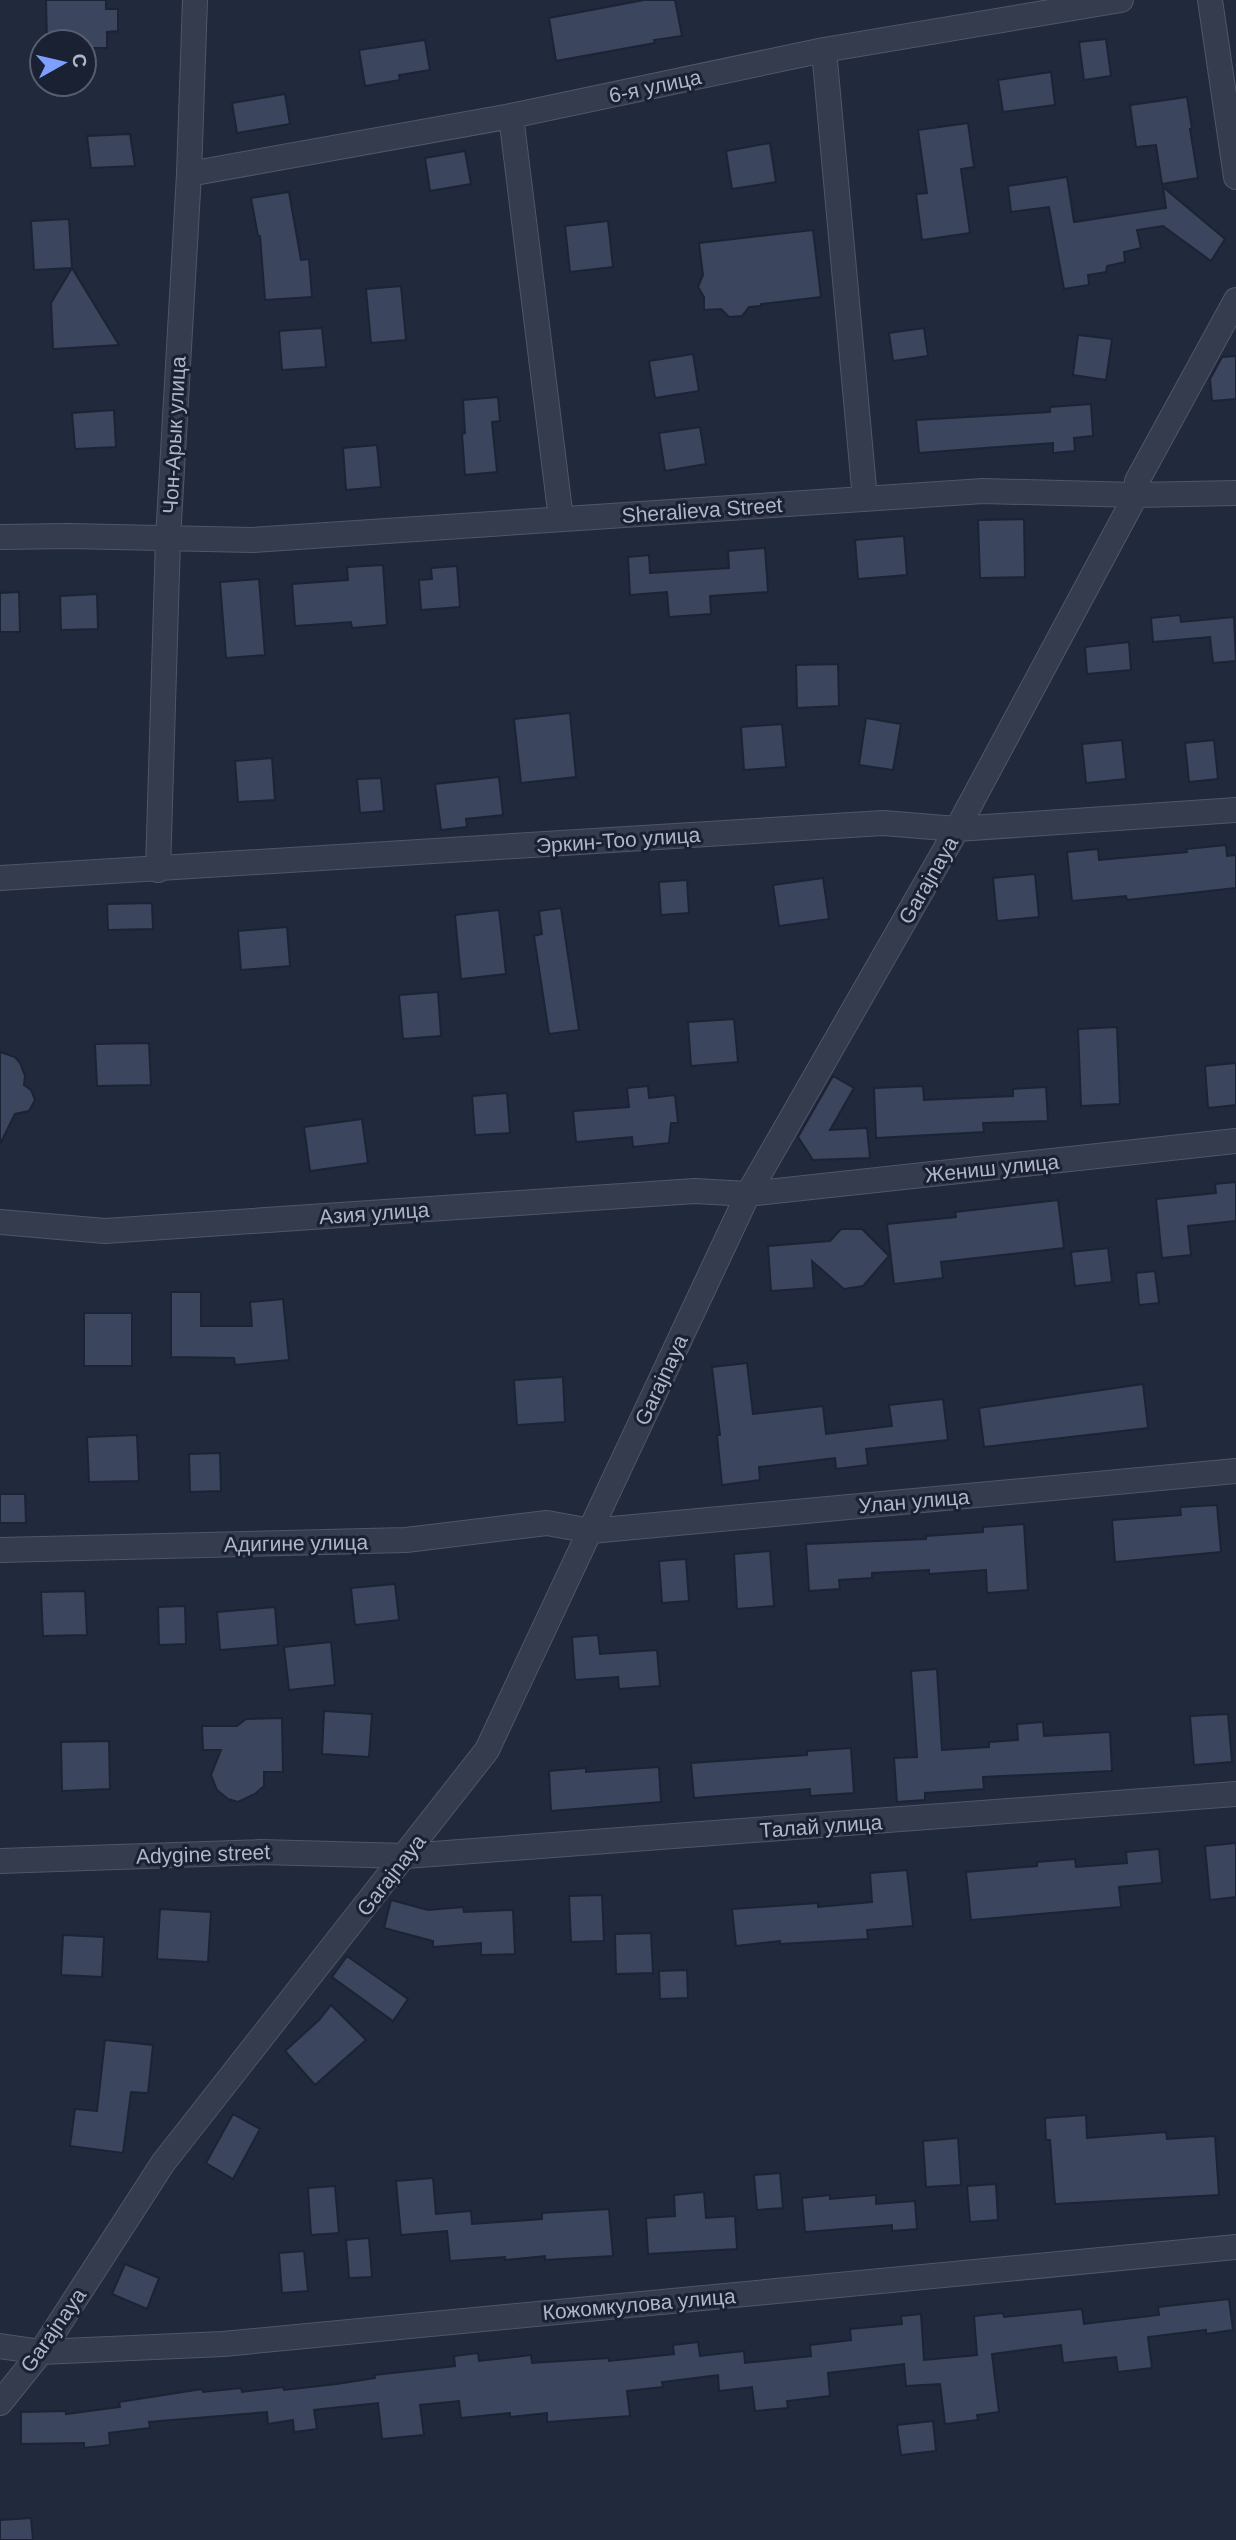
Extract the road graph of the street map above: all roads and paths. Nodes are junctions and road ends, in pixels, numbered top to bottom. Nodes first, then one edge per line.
1 (195, 0) edge
2 (1121, 0) edge
3 (1210, 0) edge
4 (824, 50) junction
5 (511, 116) junction
6 (189, 174) junction
7 (1236, 177) edge
8 (1236, 300) edge
9 (1236, 492) edge
10 (1136, 495) junction
11 (865, 499) junction
12 (561, 519) junction
13 (0, 537) edge
14 (168, 539) junction
15 (1236, 810) edge
16 (957, 829) junction
17 (158, 870) junction
18 (0, 878) edge
19 (1236, 1141) edge
20 (748, 1194) junction
21 (0, 1222) edge
22 (1236, 1471) edge
23 (591, 1531) junction
24 (0, 1550) edge
25 (1236, 1794) edge
26 (406, 1856) junction
27 (0, 1861) edge
28 (1236, 2247) edge
29 (0, 2346) edge
30 (41, 2352) junction
31 (0, 2403) edge

1 - 6 street, Чон-Арык улица
2 - 4 street, 6-я улица
3 - 7 street
4 - 5 street, 6-я улица
4 - 11 street
5 - 6 street, 6-я улица
5 - 12 street
6 - 14 street, Чон-Арык улица
8 - 10 street, Garajnaya
9 - 10 street, Sheralieva Street
10 - 11 street, Sheralieva Street
10 - 16 street, Garajnaya
11 - 12 street, Sheralieva Street
12 - 14 street, Sheralieva Street
13 - 14 street, Sheralieva Street
14 - 17 street, Чон-Арык улица
15 - 16 street, Эркин-Тоо улица
16 - 17 street, Эркин-Тоо улица
16 - 20 street, Garajnaya
17 - 18 street, Эркин-Тоо улица
19 - 20 street, Жениш улица
20 - 21 street, Азия улица
20 - 23 street, Garajnaya
22 - 23 street, Улан улица
23 - 24 street, Адигине улица
23 - 26 street, Garajnaya
25 - 26 street, Талай улица
26 - 27 street, Adygine street
26 - 30 street, Garajnaya
28 - 30 street, Кожомкулова улица
29 - 30 street, Кожомкулова улица
30 - 31 street, Garajnaya

